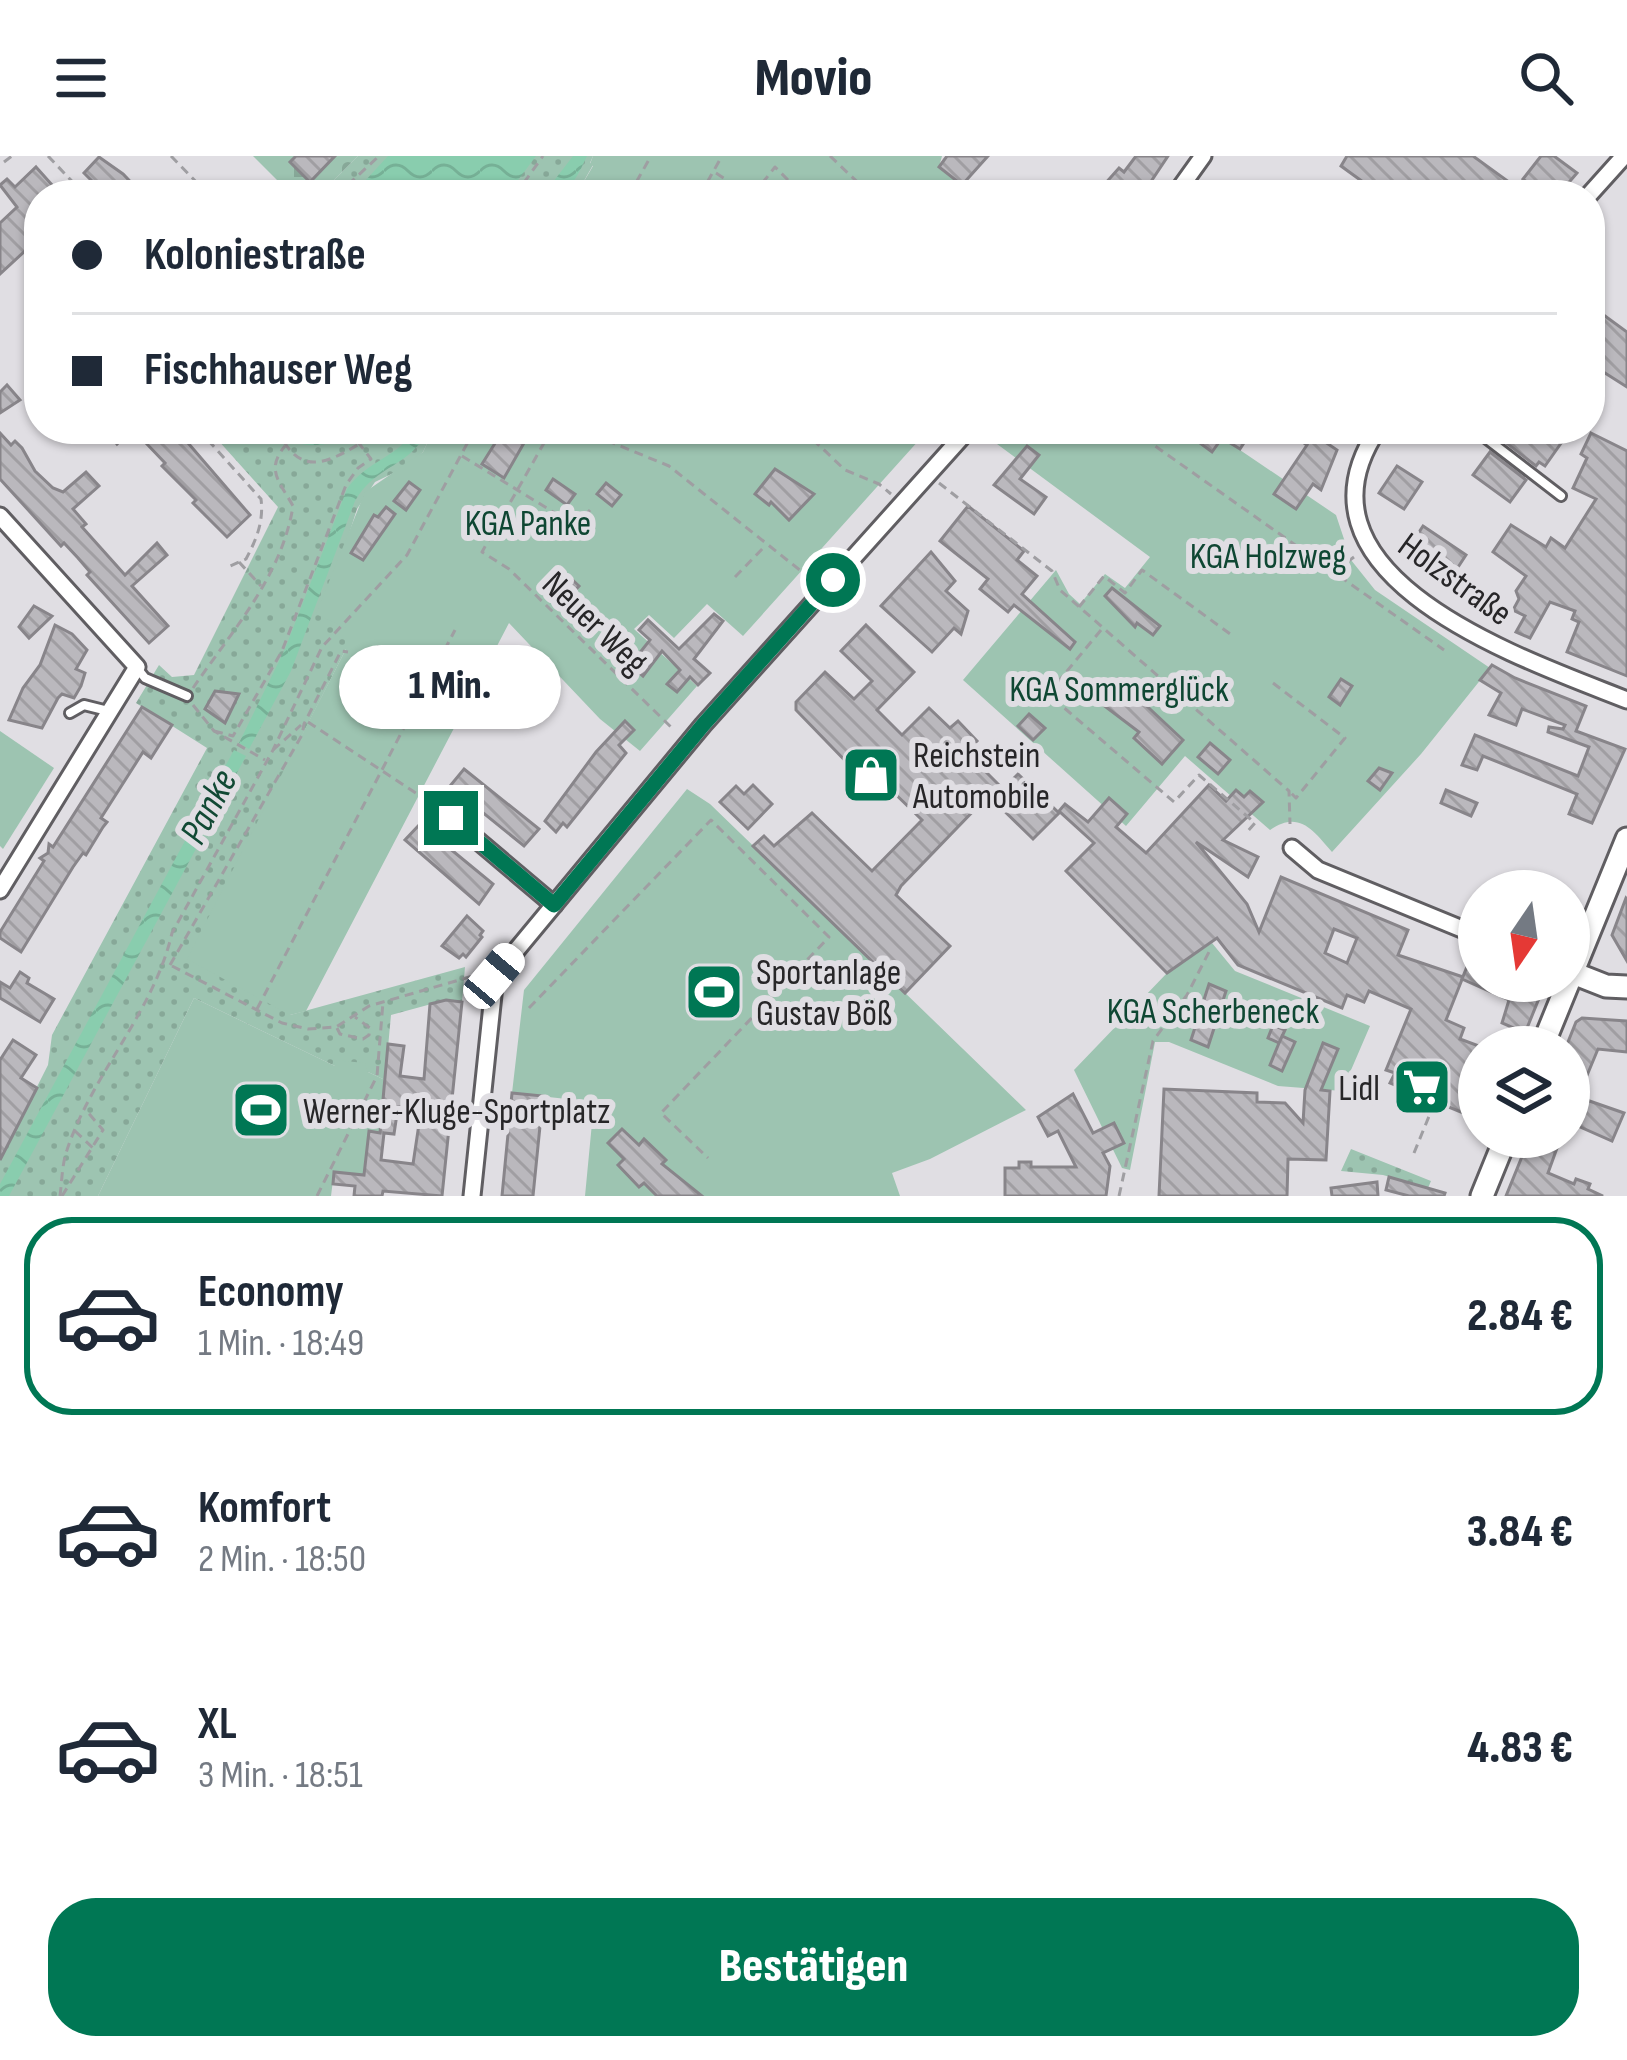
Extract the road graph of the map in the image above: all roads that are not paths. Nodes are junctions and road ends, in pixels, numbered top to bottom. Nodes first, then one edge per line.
1 (1624, 156) edge
2 (1602, 180) edge
3 (955, 444) edge
4 (1371, 444) edge
5 (1493, 444) edge
6 (1561, 496) dead end
7 (0, 516) edge
8 (137, 667) junction
9 (187, 697) road end
10 (1627, 700) edge
11 (110, 712) junction
12 (70, 713) dead end
13 (451, 818) dead end
14 (1627, 839) edge
15 (1292, 848) dead end
16 (3, 878) edge
17 (554, 905) junction
18 (1458, 927) edge
19 (1590, 928) edge
20 (1590, 980) edge
21 (1627, 987) edge
22 (1497, 1158) edge
23 (472, 1196) edge
24 (1482, 1196) edge

1 - 2 street
3 - 17 street
4 - 10 street, Holzstraße
5 - 6 lane
7 - 8 street
8 - 9 lane
8 - 11 street
11 - 12 lane
11 - 16 street
13 - 17 street
14 - 19 main road
15 - 18 street
17 - 23 street
20 - 21 main road
22 - 24 main road

